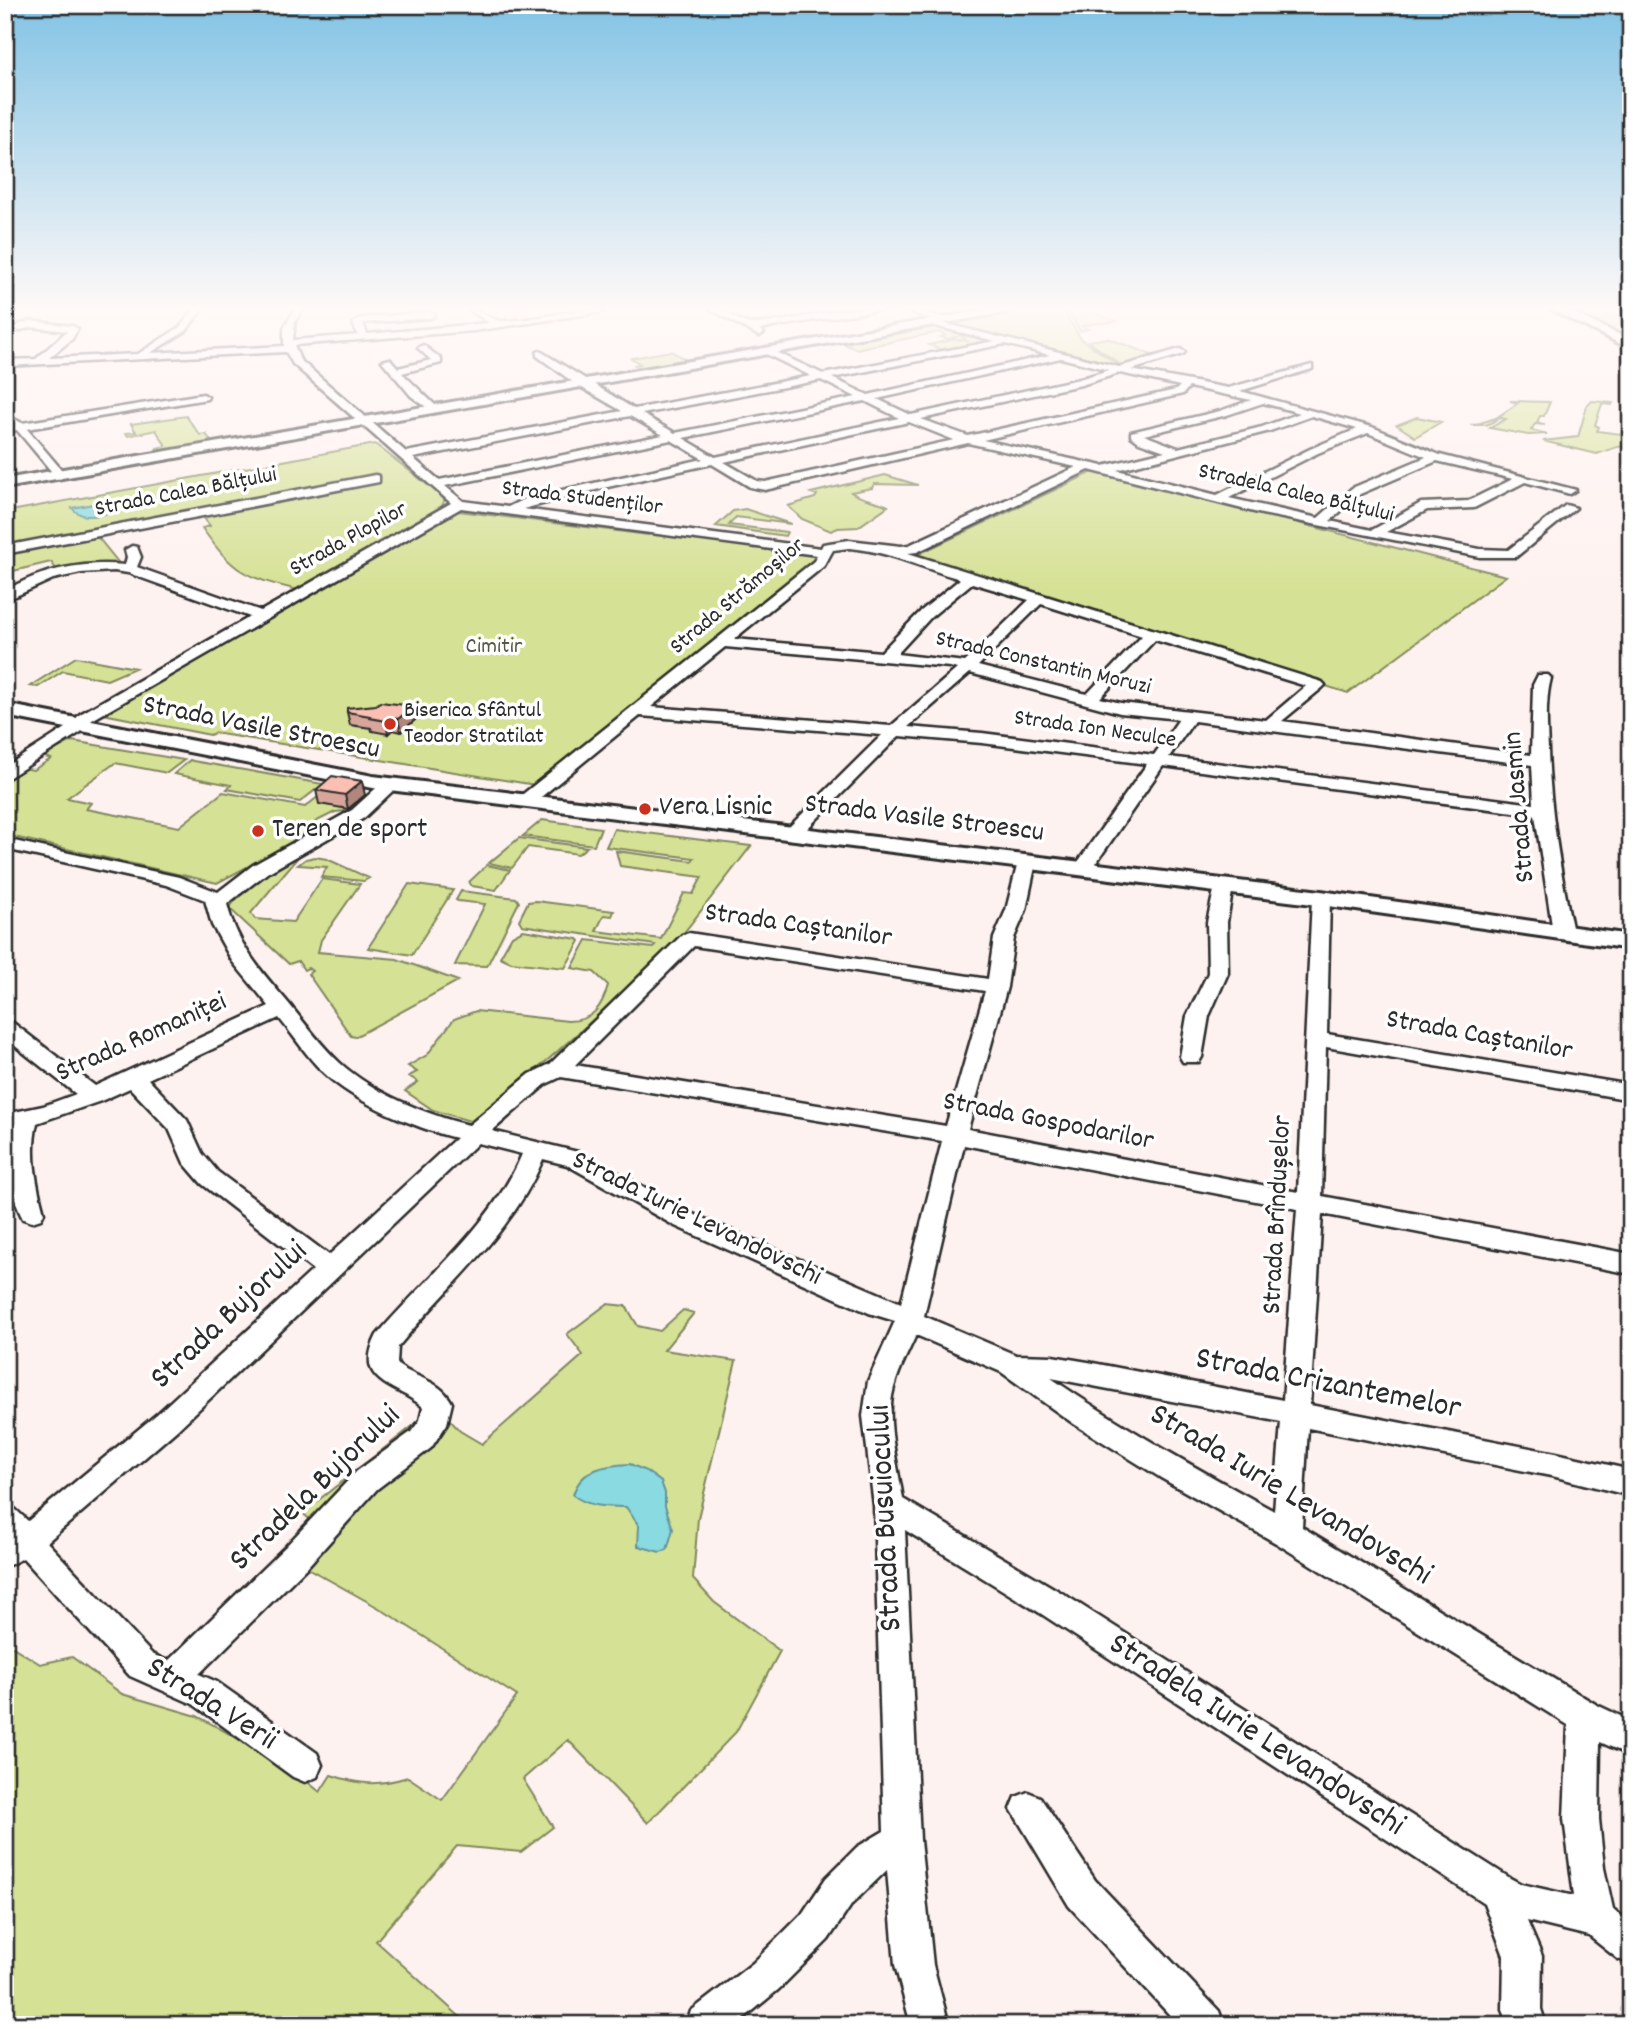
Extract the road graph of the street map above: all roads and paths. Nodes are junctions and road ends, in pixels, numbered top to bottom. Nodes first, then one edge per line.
1 (162, 404) edge
2 (343, 404) edge
3 (427, 404) edge
4 (463, 404) edge
5 (617, 404) edge
6 (688, 404) edge
7 (835, 404) edge
8 (878, 404) edge
9 (978, 404) edge
10 (1126, 404) edge
11 (1250, 404) edge
12 (1275, 404) edge
13 (433, 409) junction
14 (1310, 413) junction
15 (634, 414) junction
16 (5, 417) edge
17 (911, 419) junction
18 (363, 421) junction
19 (20, 427) junction
20 (5, 429) edge
21 (1368, 429) junction
22 (668, 436) junction
23 (965, 439) junction
24 (1177, 452) junction
25 (403, 456) junction
26 (1436, 457) junction
27 (715, 461) junction
28 (1086, 467) junction
29 (1104, 470) junction
30 (60, 475) junction
31 (375, 479) dead end
32 (1523, 479) junction
33 (5, 484) edge
34 (438, 484) junction
35 (1570, 490) dead end
36 (1218, 499) junction
37 (459, 503) junction
38 (1570, 508) dead end
39 (511, 510) junction
40 (1321, 522) junction
41 (1374, 534) junction
42 (5, 550) edge
43 (132, 550) dead end
44 (892, 551) junction
45 (825, 552) junction
46 (130, 569) junction
47 (969, 578) junction
48 (5, 597) edge
49 (1038, 599) junction
50 (260, 616) junction
51 (1151, 635) junction
52 (722, 642) junction
53 (886, 656) junction
54 (969, 667) junction
55 (1543, 678) dead end
56 (1090, 700) junction
57 (5, 710) edge
58 (637, 711) junction
59 (1189, 717) junction
60 (80, 724) junction
61 (1270, 725) junction
62 (896, 730) junction
63 (1539, 761) junction
64 (1159, 762) junction
65 (5, 775) edge
66 (391, 785) junction
67 (524, 802) junction
68 (1544, 811) junction
69 (791, 835) junction
70 (5, 844) edge
71 (1027, 862) junction
72 (1082, 869) junction
73 (1224, 886) junction
74 (1321, 898) junction
75 (217, 902) junction
76 (1563, 932) junction
77 (1631, 942) edge
78 (997, 987) junction
79 (281, 1009) junction
80 (5, 1027) edge
81 (1318, 1039) junction
82 (1191, 1057) dead end
83 (558, 1069) junction
84 (134, 1077) junction
85 (1631, 1093) edge
86 (93, 1096) junction
87 (16, 1121) edge
88 (474, 1134) junction
89 (955, 1135) junction
90 (535, 1150) junction
91 (1310, 1204) junction
92 (32, 1213) dead end
93 (1631, 1264) edge
94 (331, 1269) junction
95 (910, 1318) junction
96 (1011, 1366) junction
97 (1297, 1413) junction
98 (1631, 1483) edge
99 (889, 1506) junction
100 (1287, 1534) junction
101 (12, 1537) edge
102 (172, 1679) junction
103 (1585, 1717) junction
104 (1631, 1739) edge
105 (305, 1765) dead end
106 (1028, 1808) dead end
107 (902, 1840) junction
108 (1497, 1891) junction
109 (1598, 1920) junction
110 (1631, 1946) edge
111 (705, 2025) edge
112 (930, 2025) edge
113 (1205, 2025) edge
114 (1527, 2025) edge

1 - 19 street
2 - 18 street, Strada Studenților
3 - 13 street
4 - 13 main road, Strada Calea Bălțului
5 - 15 street
6 - 15 street
7 - 22 street
8 - 17 street, Stradela Calea Bălțului
9 - 17 street
10 - 23 street
11 - 24 street
12 - 14 street
13 - 18 main road, Strada Calea Bălțului
14 - 21 street
14 - 24 street
15 - 22 street
15 - 25 street
16 - 19 street
17 - 23 street, Stradela Calea Bălțului
17 - 27 street
18 - 25 street, Strada Studenților
18 - 30 main road, Strada Calea Bălțului
19 - 20 street
19 - 30 street
21 - 26 street
21 - 36 street
22 - 27 street
22 - 34 street
23 - 27 street
23 - 28 street, Stradela Calea Bălțului
24 - 29 street
25 - 34 street, Strada Studenților
26 - 32 street
26 - 40 street
27 - 39 street
28 - 29 street, Stradela Calea Bălțului
28 - 44 street, Strada Strămoșilor
29 - 36 street, Stradela Calea Bălțului
30 - 33 main road, Strada Calea Bălțului
31 - 42 street, Strada Calea Bălțului
32 - 35 street
32 - 41 street
34 - 37 street, Strada Studenților
36 - 40 street, Stradela Calea Bălțului
37 - 39 street, Strada Studenților
37 - 50 street, Strada Plopilor
38 - 41 street, Stradela Calea Bălțului
39 - 45 street, Strada Studenților
40 - 41 street, Stradela Calea Bălțului
43 - 46 street
44 - 45 street, Strada Strămoșilor
44 - 47 street
45 - 52 street, Strada Strămoșilor
46 - 48 street
46 - 50 street
47 - 49 street
47 - 53 street
49 - 51 street
49 - 54 street
50 - 60 street, Strada Plopilor
51 - 56 street
51 - 61 street, Strada Constantin Moruzi
52 - 53 street, Strada Constantin Moruzi
52 - 58 street, Strada Strămoșilor
53 - 54 street, Strada Constantin Moruzi
54 - 56 street, Strada Constantin Moruzi
54 - 62 street
55 - 63 street, Strada Jasmin
56 - 59 street, Strada Constantin Moruzi
57 - 60 main road, Strada Vasile Stroescu
58 - 62 street, Strada Ion Neculce
58 - 67 street, Strada Strămoșilor
59 - 61 street, Strada Constantin Moruzi
59 - 64 street
60 - 65 street, Strada Plopilor
60 - 66 main road, Strada Vasile Stroescu
61 - 63 street, Strada Constantin Moruzi
62 - 64 street, Strada Ion Neculce
62 - 69 street
63 - 68 street, Strada Jasmin
64 - 68 street, Strada Ion Neculce
64 - 72 street
66 - 67 main road, Strada Vasile Stroescu
66 - 75 street
67 - 69 main road, Strada Vasile Stroescu
68 - 76 street, Strada Jasmin
69 - 71 main road, Strada Vasile Stroescu
70 - 75 street
71 - 72 main road, Strada Vasile Stroescu
71 - 78 street, Strada Busuiocului
72 - 73 main road, Strada Vasile Stroescu
73 - 74 main road, Strada Vasile Stroescu
73 - 82 street
74 - 76 main road, Strada Vasile Stroescu
74 - 81 street, Strada Brîndușelor
75 - 79 street, Strada Iurie Levandovschi
76 - 77 main road, Strada Vasile Stroescu
78 - 83 street, Strada Caștanilor
78 - 89 street, Strada Busuiocului
79 - 84 street, Strada Romaniței
79 - 88 street, Strada Iurie Levandovschi
80 - 86 street
81 - 85 street, Strada Caștanilor
81 - 91 street, Strada Brîndușelor
83 - 88 street
83 - 89 street, Strada Gospodarilor
84 - 86 street, Strada Romaniței
84 - 94 street
86 - 87 street, Strada Romaniței
87 - 92 street, Strada Romaniței
88 - 90 street, Strada Iurie Levandovschi
88 - 94 street, Strada Bujorului
89 - 91 street, Strada Gospodarilor
89 - 95 street, Strada Busuiocului
90 - 95 street, Strada Iurie Levandovschi
90 - 102 street, Stradela Bujorului
91 - 93 street, Strada Gospodarilor
91 - 97 street, Strada Brîndușelor
94 - 101 street, Strada Bujorului
95 - 96 street, Strada Iurie Levandovschi
95 - 99 street, Strada Busuiocului
96 - 97 street, Strada Crizantemelor
96 - 100 street, Strada Iurie Levandovschi
97 - 98 street, Strada Crizantemelor
97 - 100 street, Strada Brîndușelor
99 - 107 street, Strada Busuiocului
99 - 108 street, Stradela Iurie Levandovschi
100 - 103 street, Strada Iurie Levandovschi
101 - 102 street, Strada Verii
102 - 105 street, Strada Verii
103 - 104 street, Strada Iurie Levandovschi
103 - 109 street
106 - 113 street
107 - 111 street
107 - 112 street, Strada Busuiocului
108 - 109 street, Stradela Iurie Levandovschi
108 - 114 street
109 - 110 street, Stradela Iurie Levandovschi

